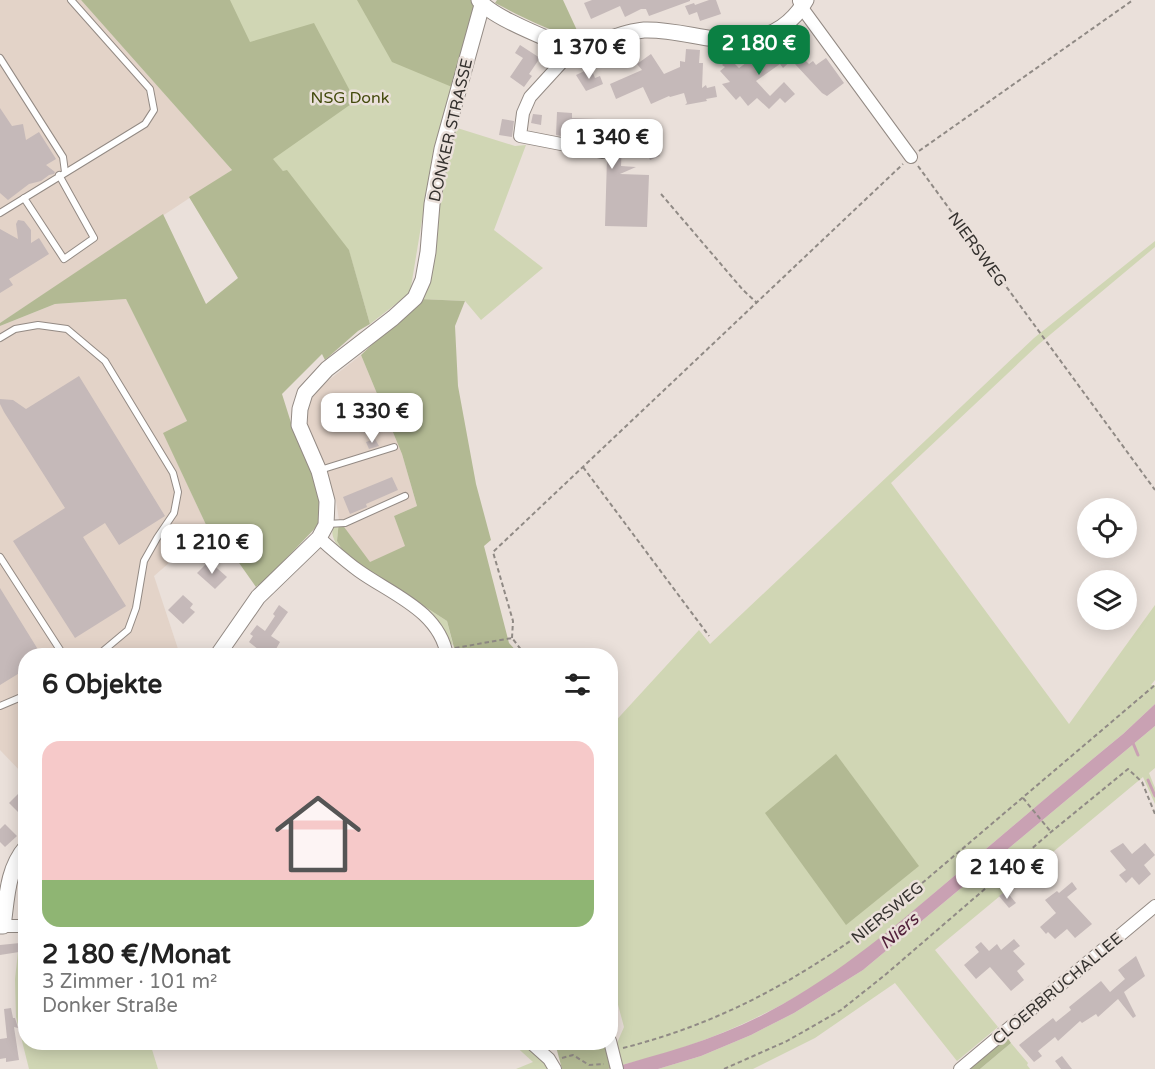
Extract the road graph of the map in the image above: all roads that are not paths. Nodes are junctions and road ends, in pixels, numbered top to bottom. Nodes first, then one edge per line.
1 (71, 0) edge
2 (480, 2) edge
3 (802, 3) edge
4 (573, 50) junction
5 (0, 58) edge
6 (602, 152) dead end
7 (911, 157) road end
8 (62, 174) junction
9 (24, 198) junction
10 (0, 213) edge
11 (0, 338) edge
12 (394, 447) dead end
13 (319, 471) junction
14 (405, 496) dead end
15 (322, 531) junction
16 (0, 557) edge
17 (59, 648) edge
18 (107, 648) edge
19 (223, 648) edge
20 (444, 648) edge
21 (18, 698) edge
22 (0, 706) edge
23 (18, 858) edge
24 (1155, 906) edge
25 (2, 926) edge
26 (18, 926) edge
27 (538, 1050) edge
28 (612, 1050) edge
29 (552, 1064) edge
30 (616, 1065) edge
31 (960, 1069) edge

1 - 8 lane
2 - 4 street, DONKER STRASSE
2 - 13 street, DONKER STRASSE
3 - 4 street
3 - 7 street
4 - 6 street
5 - 8 lane
8 - 9 lane
8 - 9 lane
9 - 10 lane
11 - 18 lane
12 - 13 lane
13 - 15 street, DONKER STRASSE
14 - 15 lane
15 - 19 street
15 - 20 street
16 - 17 lane
21 - 22 lane
23 - 25 street
24 - 31 street, CLOERBRUCHALLEE
25 - 26 street
27 - 29 street
28 - 30 street

